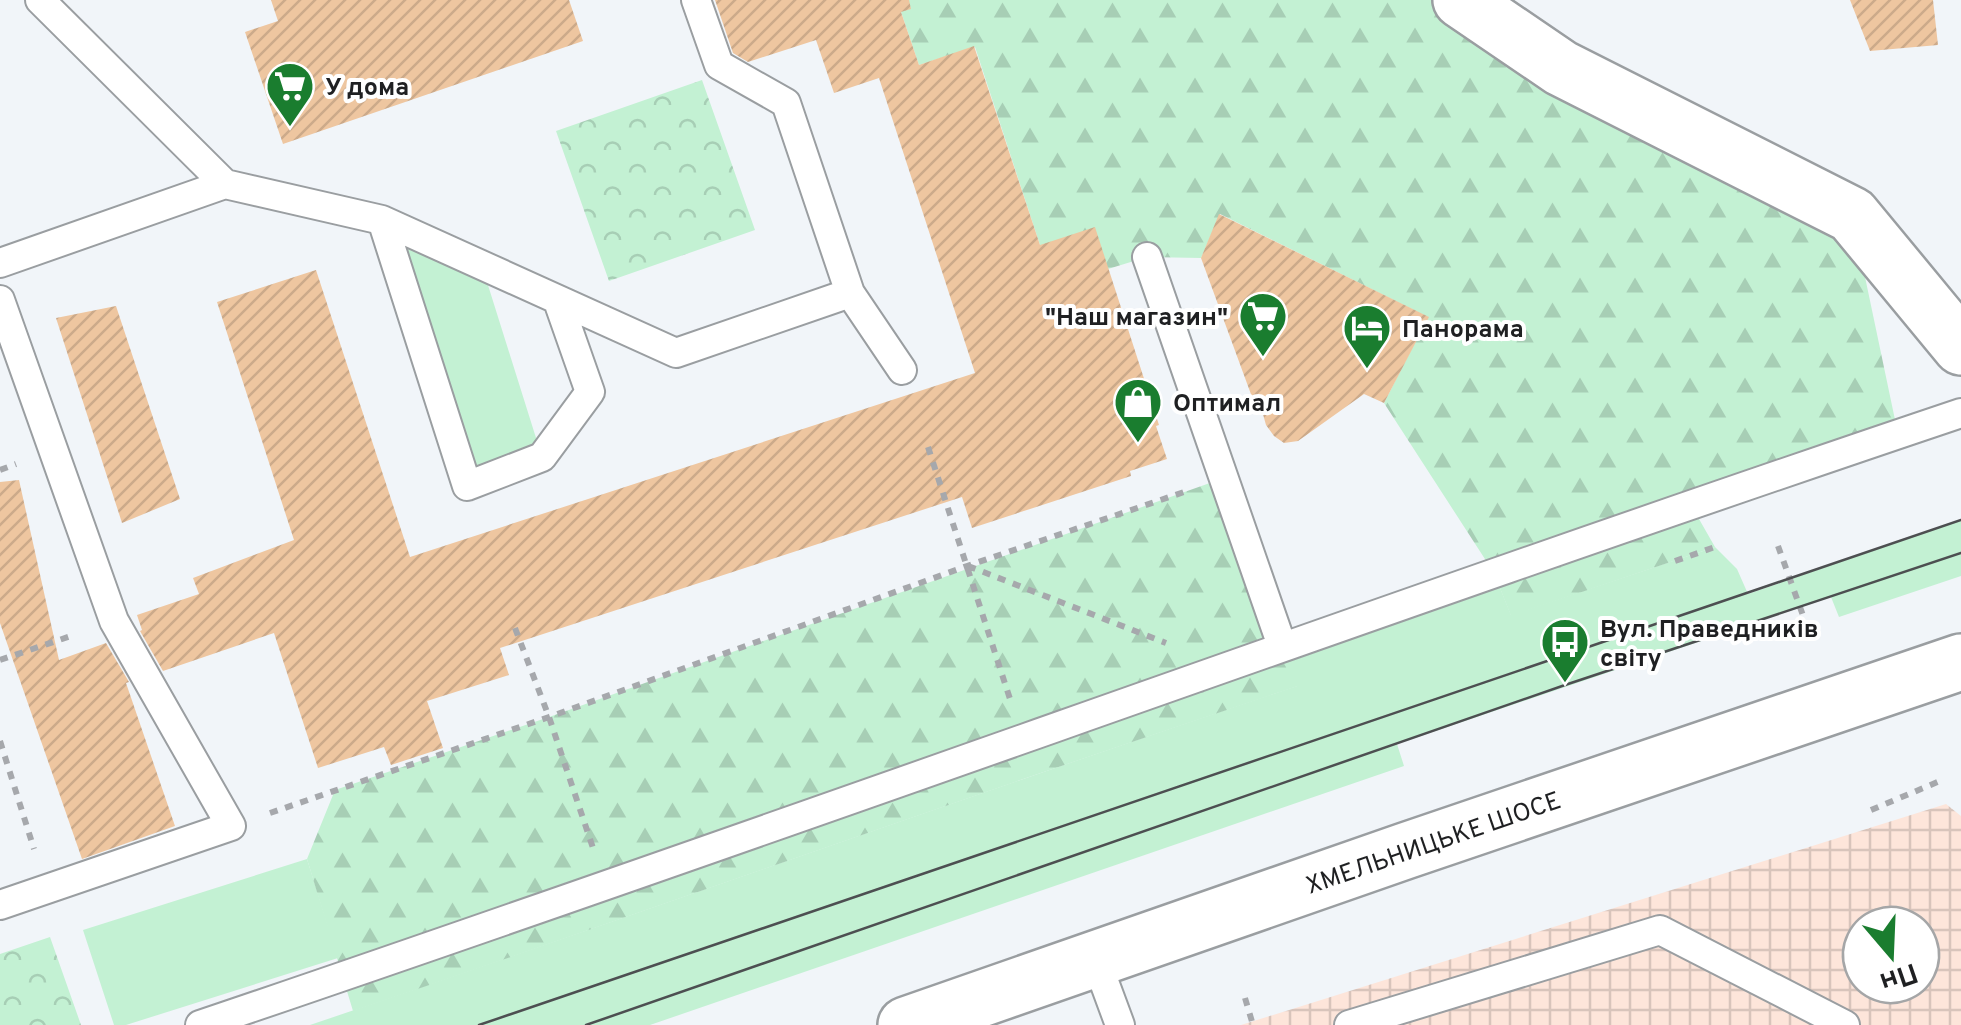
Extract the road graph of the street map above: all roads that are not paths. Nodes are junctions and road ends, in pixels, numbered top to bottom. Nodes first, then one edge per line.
1 (40, 0) edge
2 (696, 0) edge
3 (1461, 0) edge
4 (226, 184) junction
5 (382, 220) junction
6 (1147, 258) dead end
7 (0, 263) edge
8 (850, 293) junction
9 (0, 300) edge
10 (558, 301) junction
11 (1961, 347) edge
12 (902, 370) dead end
13 (1961, 413) edge
14 (1282, 646) junction
15 (1961, 662) edge
16 (0, 905) edge
17 (1096, 960) junction
18 (936, 1020) edge
19 (200, 1025) edge
20 (1120, 1025) edge
21 (1349, 1025) edge
22 (1845, 1025) edge

1 - 4 lane
2 - 8 lane
3 - 11 main road
4 - 5 lane
4 - 7 lane
5 - 10 lane
5 - 10 lane
6 - 14 lane
8 - 10 lane
8 - 12 lane
9 - 16 lane
13 - 14 lane
14 - 19 lane
15 - 17 main road, ХМЕЛЬНИЦЬКЕ ШОСЕ
17 - 18 main road, ХМЕЛЬНИЦЬКЕ ШОСЕ
17 - 20 lane
21 - 22 lane

